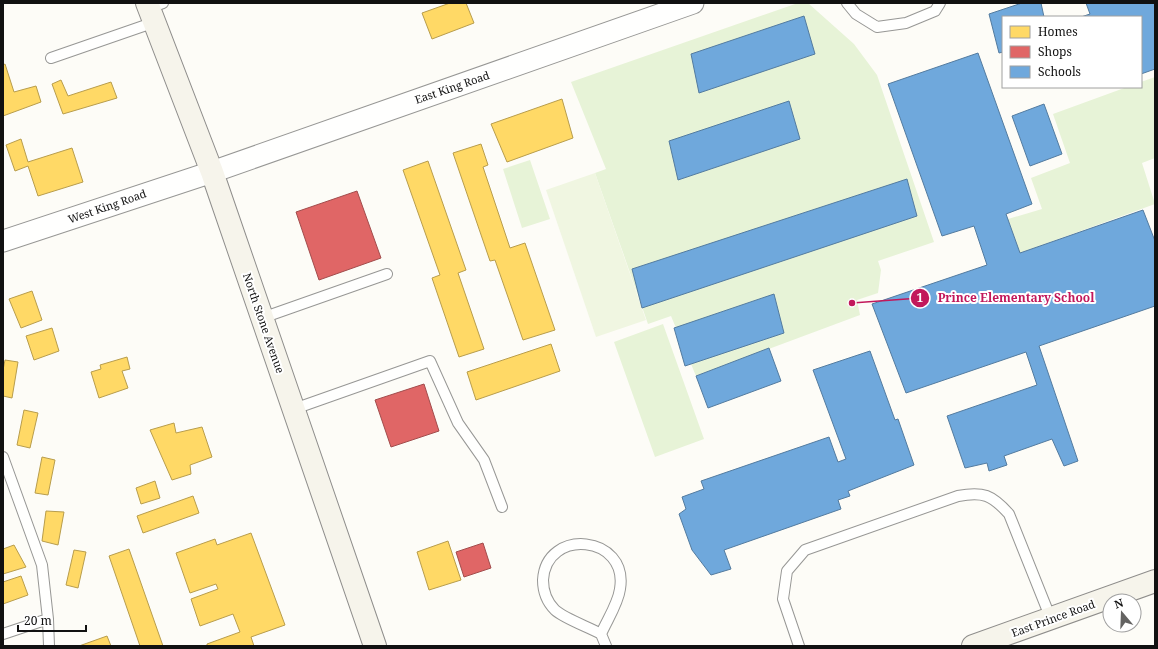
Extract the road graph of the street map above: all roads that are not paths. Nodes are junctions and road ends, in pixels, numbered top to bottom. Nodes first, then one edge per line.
1 (693, 3) edge
2 (847, 3) edge
3 (940, 3) edge
4 (153, 9) edge
5 (52, 58) dead end
6 (212, 172) junction
7 (3, 241) edge
8 (387, 274) dead end
9 (262, 318) junction
10 (294, 409) junction
11 (3, 457) edge
12 (502, 507) dead end
13 (1155, 581) edge
14 (48, 619) junction
15 (1051, 619) junction
16 (3, 634) edge
17 (601, 634) junction
18 (995, 642) edge
19 (49, 646) edge
20 (376, 646) edge
21 (606, 646) edge
22 (799, 646) edge
23 (973, 646) edge

1 - 6 street, East King Road
2 - 3 lane
4 - 5 lane
4 - 6 main road, North Stone Avenue
6 - 7 street, West King Road
6 - 9 main road, North Stone Avenue
8 - 9 lane
9 - 10 main road, North Stone Avenue
10 - 12 lane
10 - 20 main road, North Stone Avenue
11 - 14 lane
13 - 15 main road, East Prince Road
14 - 16 lane
14 - 19 lane
15 - 18 main road, East Prince Road
15 - 22 lane
17 - 17 lane
17 - 21 lane
18 - 23 main road, East Prince Road

